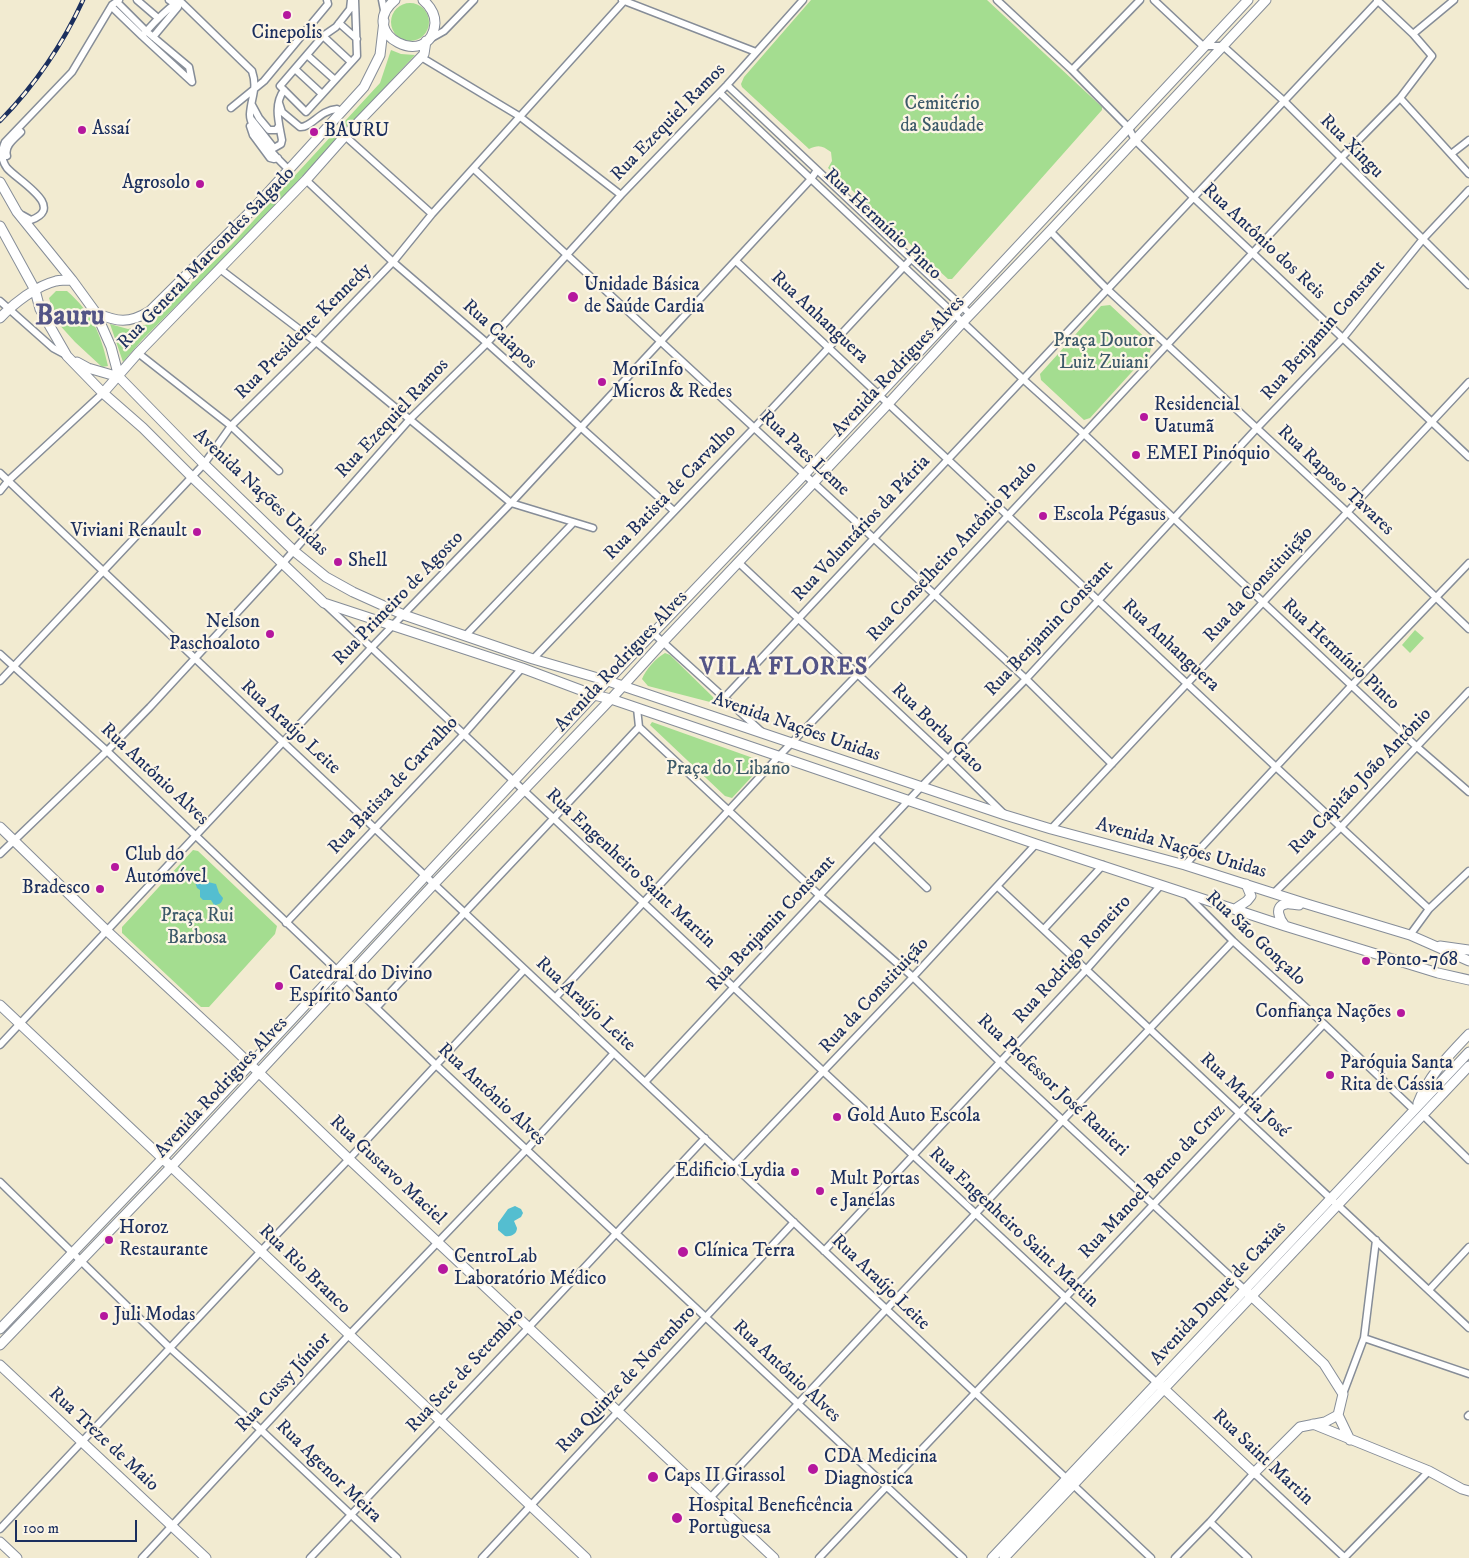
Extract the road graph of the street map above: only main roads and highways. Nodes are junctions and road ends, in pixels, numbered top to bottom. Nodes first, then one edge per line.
1 (395, 0) edge
2 (422, 0) edge
3 (1248, 0) edge
4 (1266, 0) edge
5 (384, 18) junction
6 (426, 41) junction
7 (0, 182) edge
8 (0, 226) edge
9 (72, 280) junction
10 (35, 290) junction
11 (96, 313) junction
12 (0, 318) edge
13 (67, 356) junction
14 (119, 377) junction
15 (103, 393) junction
16 (608, 681) junction
17 (621, 686) junction
18 (594, 695) junction
19 (611, 699) junction
20 (0, 827) edge
21 (1246, 884) junction
22 (1307, 904) junction
23 (1235, 909) junction
24 (1285, 926) junction
25 (1434, 946) junction
26 (1469, 950) edge
27 (1469, 961) edge
28 (1465, 979) edge
29 (1469, 986) edge
30 (0, 1005) edge
31 (1469, 1034) edge
32 (1469, 1052) edge
33 (251, 1064) junction
34 (1469, 1066) edge
35 (258, 1073) junction
36 (1446, 1084) junction
37 (1418, 1111) junction
38 (163, 1158) junction
39 (171, 1167) junction
40 (1248, 1293) junction
41 (0, 1329) edge
42 (0, 1345) edge
43 (0, 1366) edge
44 (1160, 1385) junction
45 (1338, 1415) junction
46 (1313, 1424) junction
47 (1350, 1440) junction
48 (1070, 1482) junction
49 (1465, 1490) edge
50 (0, 1542) edge
51 (17, 1558) edge
52 (206, 1558) edge
53 (586, 1558) edge
54 (774, 1558) edge
55 (992, 1558) edge
56 (1004, 1558) edge

1 - 5 main road, Rua General Marcondes Salgado
2 - 6 main road, Rua General Marcondes Salgado
3 - 16 main road, Avenida Rodrigues Alves
4 - 17 main road, Avenida Rodrigues Alves
5 - 6 main road
5 - 11 main road, Rua General Marcondes Salgado
6 - 14 main road, Rua General Marcondes Salgado
7 - 9 main road, Avenida Nações Unidas
8 - 10 main road, Avenida Nações Unidas
9 - 10 main road
9 - 11 main road, Avenida Nações Unidas
10 - 12 main road
10 - 13 main road, Avenida Nações Unidas
11 - 14 main road, Avenida Nações Unidas
13 - 14 main road
13 - 15 main road, Avenida Nações Unidas
14 - 15 main road, Rua General Marcondes Salgado
14 - 16 main road, Avenida Nações Unidas
15 - 18 main road, Avenida Nações Unidas
16 - 17 main road, Avenida Nações Unidas
16 - 18 main road, Avenida Rodrigues Alves
17 - 19 main road, Avenida Rodrigues Alves
17 - 21 main road, Avenida Nações Unidas
18 - 19 main road, Avenida Nações Unidas
18 - 33 main road, Avenida Rodrigues Alves
19 - 23 main road, Avenida Nações Unidas
19 - 35 main road, Avenida Rodrigues Alves
20 - 33 main road, Rua Gustavo Maciel
21 - 22 main road, Avenida Nações Unidas
21 - 23 main road
22 - 24 main road
22 - 25 main road, Avenida Nações Unidas
23 - 24 main road, Avenida Nações Unidas
24 - 28 main road, Avenida Nações Unidas
25 - 26 main road
25 - 27 main road, Avenida Nações Unidas
28 - 29 main road
30 - 38 main road, Rua Rio Branco
31 - 37 main road
32 - 36 main road, Avenida Duque de Caxias
33 - 35 main road, Rua Gustavo Maciel
33 - 38 main road, Avenida Rodrigues Alves
34 - 36 main road, Avenida Duque de Caxias
35 - 39 main road, Avenida Rodrigues Alves
35 - 54 main road, Rua Gustavo Maciel
36 - 37 main road, Avenida Duque de Caxias
37 - 40 main road, Avenida Duque de Caxias
37 - 40 main road, Avenida Duque de Caxias
38 - 39 main road, Rua Rio Branco
38 - 41 main road, Avenida Rodrigues Alves
39 - 42 main road, Avenida Rodrigues Alves
39 - 53 main road, Rua Rio Branco
40 - 44 main road, Avenida Duque de Caxias
40 - 45 main road, Rua Professor José Ranieri
43 - 52 main road, Rua Treze de Maio
44 - 46 main road, Rua Saint Martin
44 - 48 main road, Avenida Duque de Caxias
45 - 46 main road
45 - 47 main road
46 - 47 main road
47 - 49 main road
48 - 55 main road, Avenida Duque de Caxias
48 - 56 main road, Avenida Duque de Caxias
50 - 51 main road

